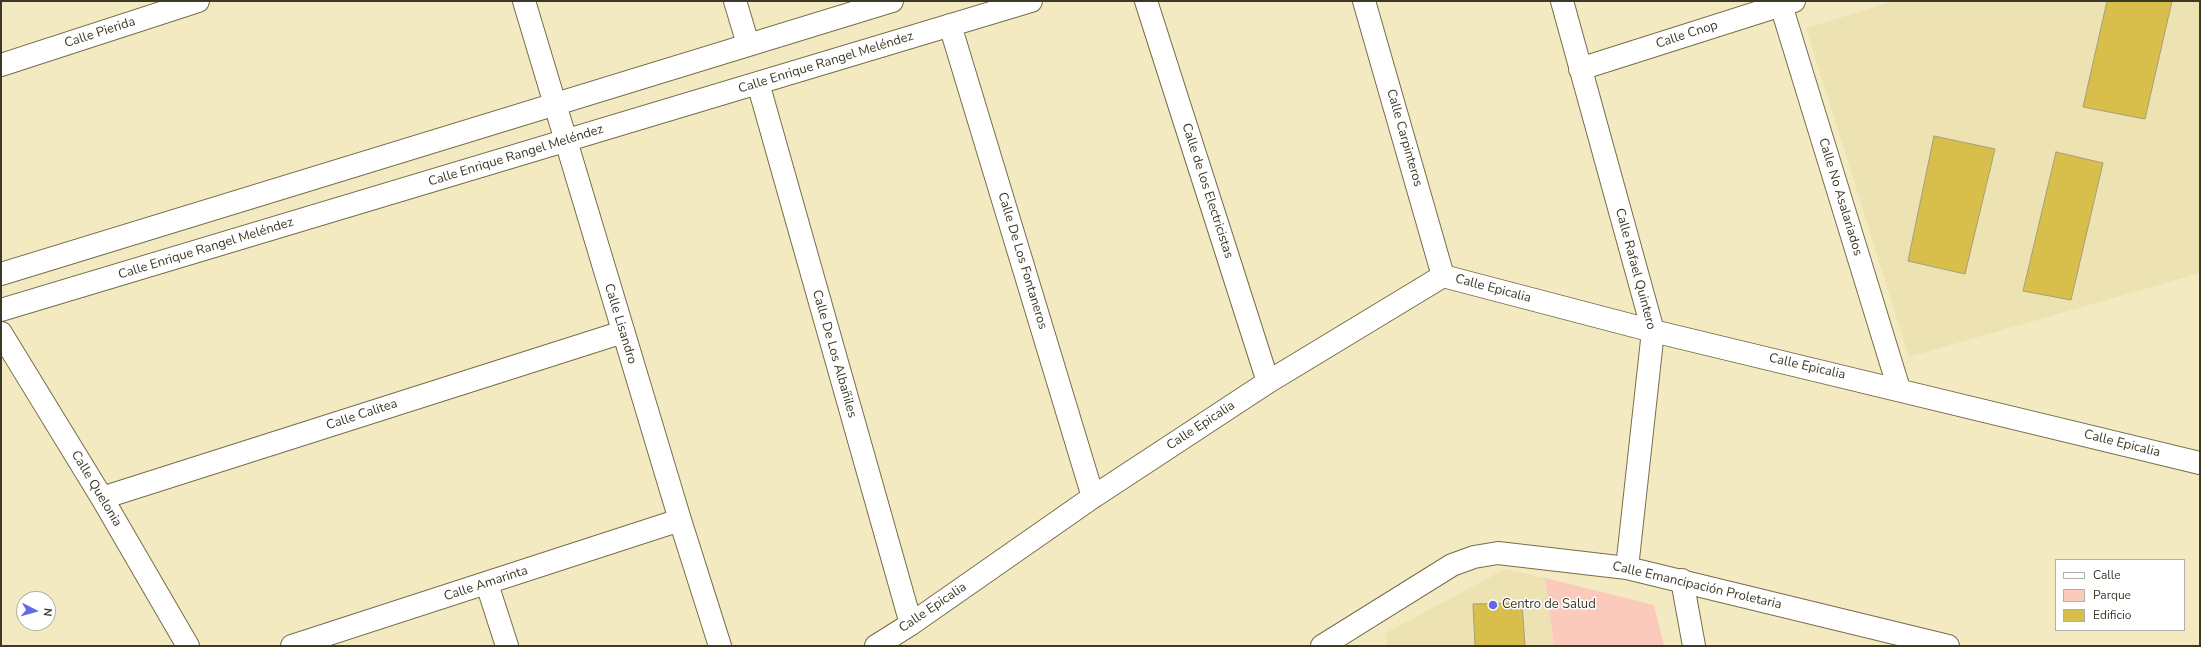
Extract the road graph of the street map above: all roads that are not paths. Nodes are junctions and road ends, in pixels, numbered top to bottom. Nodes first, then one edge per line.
1 (198, 1) edge
2 (524, 1) edge
3 (735, 1) edge
4 (892, 1) edge
5 (1031, 1) edge
6 (1146, 1) edge
7 (1364, 1) edge
8 (1562, 1) edge
9 (1788, 3) edge
10 (950, 25) junction
11 (748, 44) junction
12 (1, 65) edge
13 (1580, 69) junction
14 (758, 83) junction
15 (555, 104) junction
16 (566, 141) junction
17 (1, 274) edge
18 (1443, 276) junction
19 (1, 310) edge
20 (1653, 331) junction
21 (623, 332) junction
22 (1, 333) edge
23 (1268, 382) junction
24 (1899, 389) junction
25 (2200, 463) edge
26 (102, 498) junction
27 (1093, 498) junction
28 (680, 520) junction
29 (1627, 568) junction
30 (1682, 580) junction
31 (487, 584) junction
32 (910, 624) junction
33 (188, 646) edge
34 (292, 646) edge
35 (508, 646) edge
36 (720, 646) edge
37 (876, 646) edge
38 (1322, 646) edge
39 (1694, 646) edge
40 (1948, 646) edge

1 - 12 street, Calle Pierida
2 - 15 street, Calle Lisandro
3 - 11 street
4 - 11 street
5 - 10 street, Calle Enrique Rangel Meléndez
6 - 23 street, Calle de los Electricistas
7 - 18 street, Calle Carpinteros
8 - 13 street, Calle Rafael Quintero
9 - 13 street, Calle Cnop
9 - 24 street, Calle No Asalariados
10 - 14 street, Calle Enrique Rangel Meléndez
10 - 27 street, Calle De Los Fontaneros
11 - 15 street
13 - 20 street, Calle Rafael Quintero
14 - 16 street, Calle Enrique Rangel Meléndez
14 - 32 street, Calle De Los Albañiles
15 - 16 street, Calle Lisandro
15 - 17 street
16 - 19 street, Calle Enrique Rangel Meléndez
16 - 21 street, Calle Lisandro
18 - 20 street, Calle Epicalia
18 - 23 street, Calle Epicalia
20 - 24 street, Calle Epicalia
20 - 29 street, Calle Rafael Quintero
21 - 26 street, Calle Calitea
21 - 28 street, Calle Lisandro
22 - 26 street, Calle Quelonia
23 - 27 street, Calle Epicalia
24 - 25 street, Calle Epicalia
26 - 33 street, Calle Quelonia
27 - 32 street, Calle Epicalia
28 - 31 street, Calle Amarinta
28 - 36 street, Calle Lisandro
29 - 30 street, Calle Emancipación Proletaria
29 - 38 street, Calle Emancipación Proletaria
30 - 39 street
30 - 40 street, Calle Emancipación Proletaria
31 - 34 street, Calle Amarinta
31 - 35 street
32 - 37 street, Calle Epicalia

